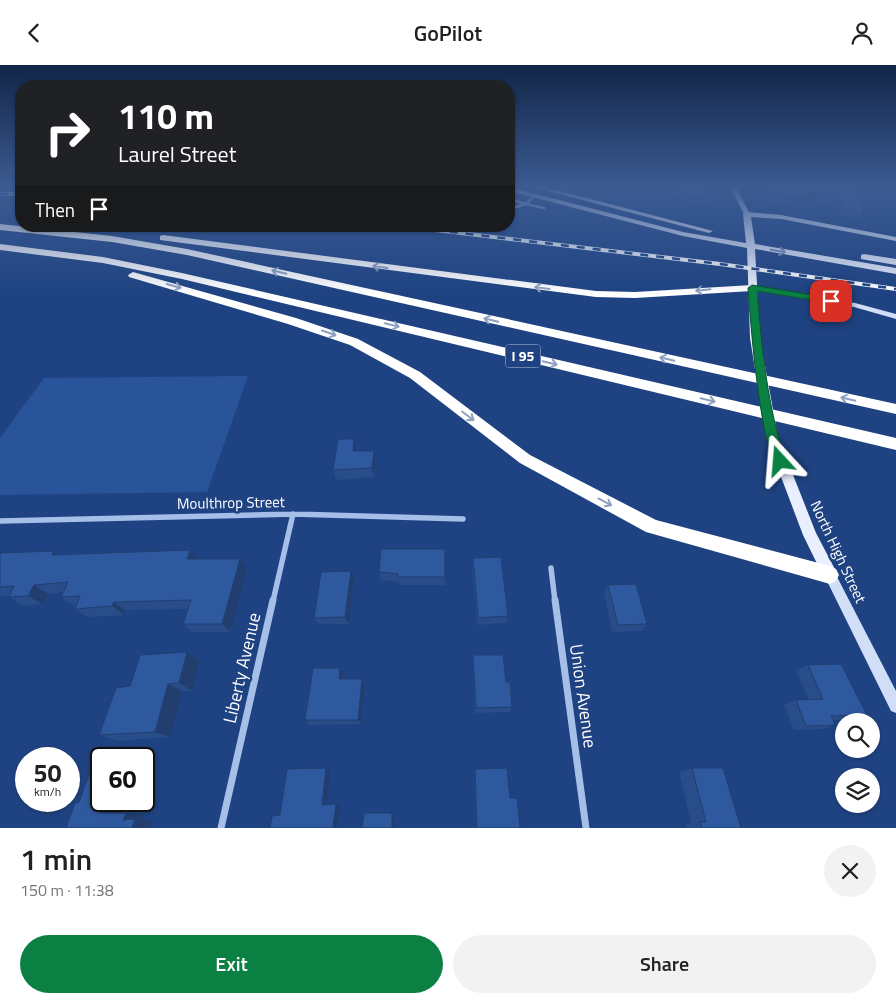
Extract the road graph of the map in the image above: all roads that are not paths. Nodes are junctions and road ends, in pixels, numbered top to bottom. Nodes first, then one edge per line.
1 (643, 223) edge
2 (671, 223) edge
3 (749, 223) edge
4 (810, 223) edge
5 (0, 227) edge
6 (15, 228) edge
7 (54, 232) edge
8 (66, 232) edge
9 (896, 239) edge
10 (0, 247) edge
11 (24, 249) junction
12 (896, 262) edge
13 (896, 271) edge
14 (752, 282) junction
15 (896, 317) edge
16 (896, 409) edge
17 (896, 444) edge
18 (293, 514) junction
19 (463, 519) dead end
20 (0, 521) edge
21 (551, 569) dead end
22 (830, 575) junction
23 (896, 705) edge
24 (221, 828) edge
25 (586, 828) edge

1 -> 13 main road
2 - 12 main road
3 - 14 main road, North High Street
4 - 9 main road
5 - 6 highway, I 95
16 -> 7 highway, I 95
14 -> 8 highway
10 - 11 highway, I 95
11 -> 17 highway, I 95
11 -> 22 highway
14 - 15 main road
14 - 22 main road, North High Street
18 - 19 street, Moulthrop Street
18 - 20 street, Moulthrop Street
18 - 24 street, Liberty Avenue
21 - 25 street, Union Avenue
22 - 23 main road, North High Street

